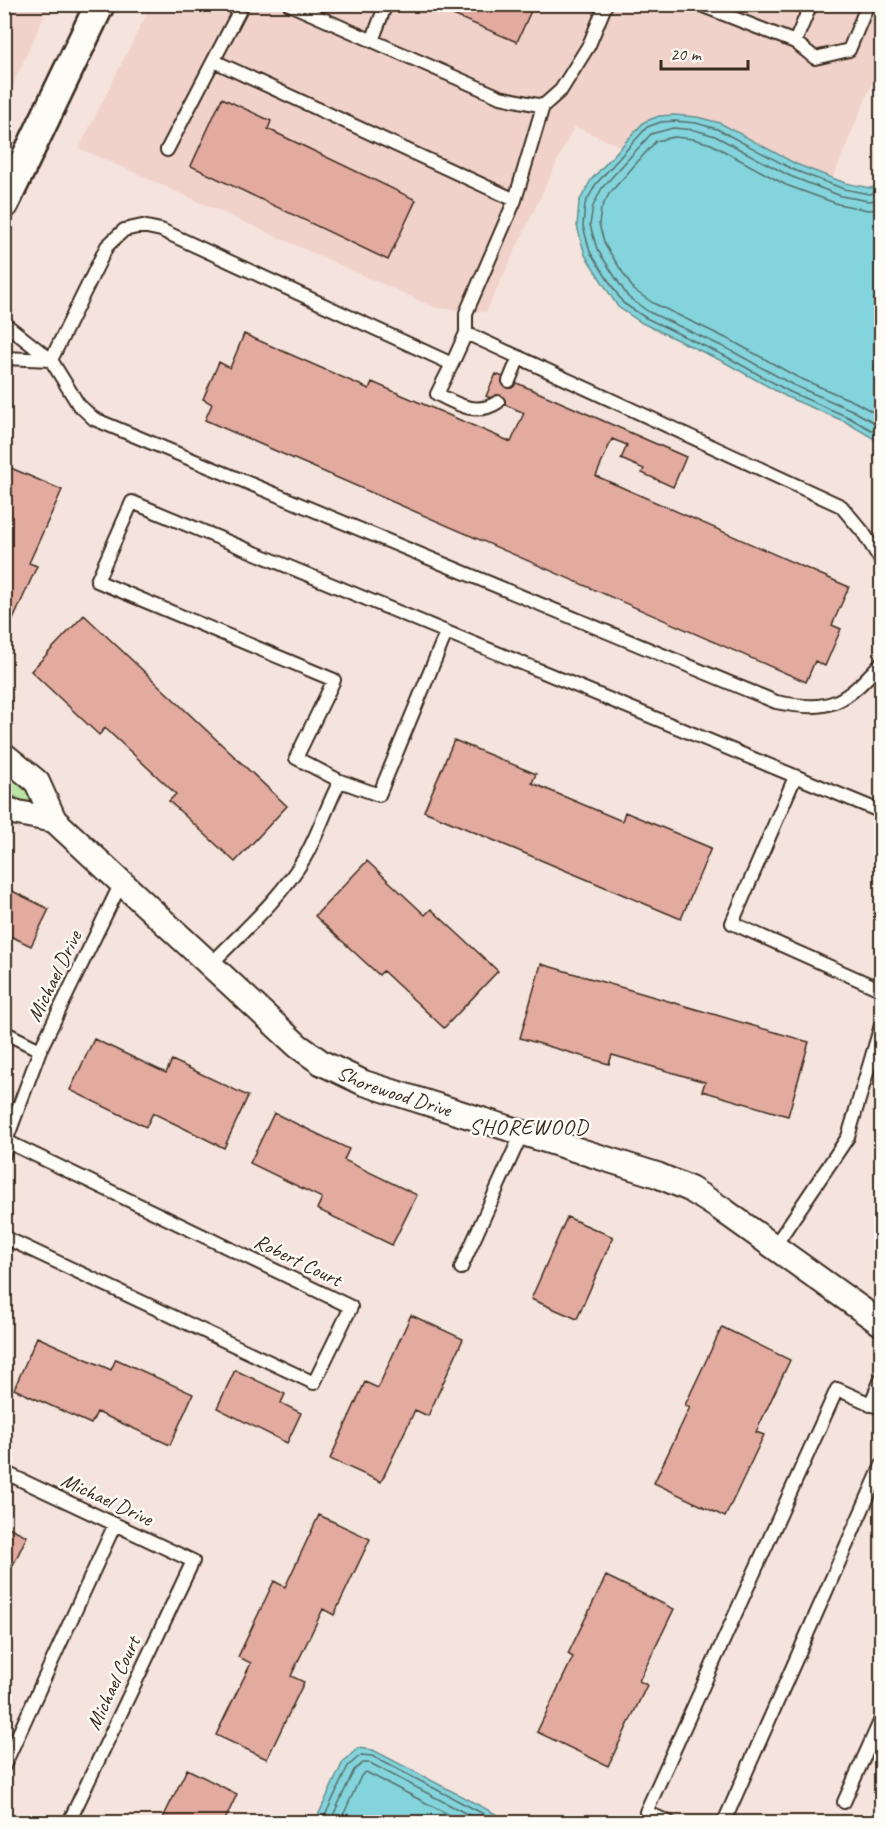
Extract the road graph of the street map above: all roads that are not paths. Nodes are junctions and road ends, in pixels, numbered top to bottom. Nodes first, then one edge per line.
1 (100, 4) edge
2 (243, 4) edge
3 (289, 4) edge
4 (386, 4) edge
5 (606, 4) edge
6 (698, 4) edge
7 (811, 4) edge
8 (868, 4) edge
9 (372, 40) junction
10 (795, 42) junction
11 (214, 60) junction
12 (543, 106) junction
13 (167, 150) dead end
14 (515, 200) junction
15 (4, 204) edge
16 (4, 323) edge
17 (466, 333) junction
18 (519, 357) junction
19 (4, 358) edge
20 (51, 360) junction
21 (452, 364) junction
22 (509, 381) dead end
23 (498, 402) dead end
24 (882, 562) edge
25 (446, 633) junction
26 (882, 662) edge
27 (4, 755) edge
28 (795, 777) junction
29 (340, 781) junction
30 (4, 808) edge
31 (882, 812) edge
32 (54, 820) junction
33 (121, 883) junction
34 (210, 965) junction
35 (882, 990) edge
36 (882, 1022) edge
37 (4, 1032) edge
38 (40, 1050) junction
39 (9, 1119) edge
40 (522, 1132) junction
41 (6, 1141) edge
42 (4, 1155) edge
43 (4, 1237) edge
44 (774, 1246) junction
45 (461, 1268) dead end
46 (882, 1324) edge
47 (882, 1377) edge
48 (876, 1407) edge
49 (882, 1465) edge
50 (4, 1472) edge
51 (115, 1524) junction
52 (193, 1561) joint
53 (882, 1717) edge
54 (4, 1766) edge
55 (844, 1802) dead end
56 (69, 1822) edge
57 (669, 1822) edge
58 (724, 1822) edge

1 - 15 street
2 - 11 lane
3 - 9 lane
4 - 9 lane
5 - 12 lane
6 - 10 lane
7 - 10 lane
8 - 10 lane
9 - 12 lane
11 - 13 lane
11 - 14 lane
12 - 14 lane
14 - 17 lane
16 - 20 lane
17 - 18 lane
17 - 21 lane
18 - 22 lane
18 - 24 lane
19 - 20 lane
20 - 21 lane
20 - 26 lane
21 - 23 lane
25 - 28 lane
25 - 29 lane
25 - 29 lane
27 - 32 street, Shorewood Drive
28 - 31 lane
28 - 35 lane
29 - 34 lane
30 - 32 street
32 - 33 street, Shorewood Drive
33 - 34 street, Shorewood Drive
33 - 38 lane, Michael Drive
34 - 40 street, Shorewood Drive
36 - 44 lane
37 - 38 lane
38 - 39 lane, Michael Drive
39 - 41 lane, Michael Drive
40 - 44 street, Shorewood Drive
40 - 45 lane
41 - 42 lane, Michael Drive
41 - 43 lane, Robert Court
44 - 46 street, Shorewood Drive
47 - 48 lane
48 - 57 lane
49 - 58 lane
50 - 51 lane, Michael Drive
51 - 52 lane, Michael Drive
51 - 54 lane
52 - 56 lane, Michael Court
53 - 55 lane

